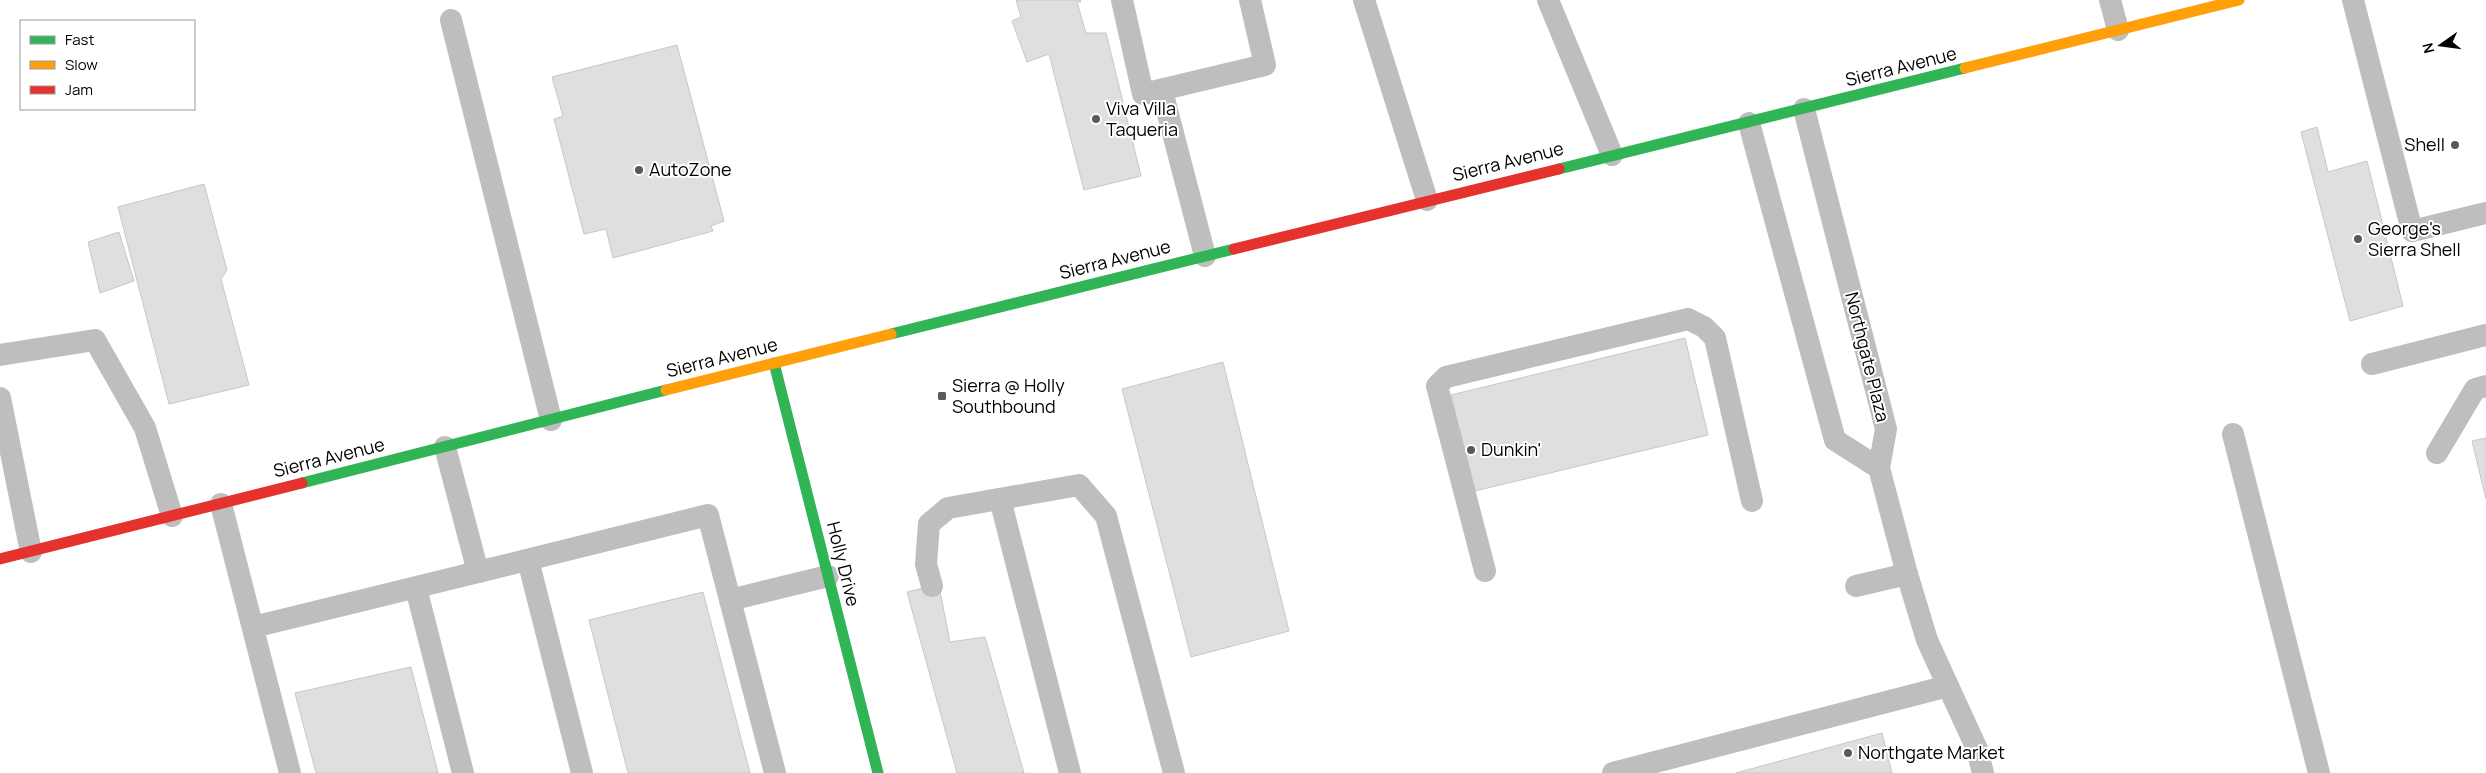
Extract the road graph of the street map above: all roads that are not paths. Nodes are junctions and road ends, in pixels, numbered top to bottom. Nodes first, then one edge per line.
1 (1122, 0) edge
2 (1250, 0) edge
3 (1364, 0) edge
4 (1548, 0) edge
5 (2110, 0) edge
6 (2239, 0) edge
7 (2353, 0) edge
8 (451, 20) dead end
9 (2118, 30) junction
10 (1162, 90) junction
11 (1804, 109) junction
12 (1749, 123) junction
13 (1612, 155) junction
14 (1427, 200) junction
15 (2486, 213) edge
16 (1205, 256) junction
17 (2486, 335) edge
18 (0, 354) edge
19 (774, 363) junction
20 (2372, 364) dead end
21 (2486, 386) edge
22 (0, 398) edge
23 (551, 420) junction
24 (2233, 434) dead end
25 (445, 447) junction
26 (2437, 453) dead end
27 (1879, 468) junction
28 (1000, 500) junction
29 (1752, 501) dead end
30 (221, 504) junction
31 (172, 516) junction
32 (31, 552) junction
33 (0, 560) edge
34 (528, 560) junction
35 (1485, 571) dead end
36 (478, 572) junction
37 (1907, 574) junction
38 (828, 576) junction
39 (932, 586) dead end
40 (1856, 586) dead end
41 (416, 588) junction
42 (730, 600) junction
43 (253, 627) junction
44 (1948, 686) junction
45 (290, 773) edge
46 (464, 773) edge
47 (582, 773) edge
48 (774, 773) edge
49 (878, 773) edge
50 (1070, 773) edge
51 (1174, 773) edge
52 (1613, 773) edge
53 (1983, 773) edge
54 (2319, 773) edge

1 - 10 lane
2 - 10 lane
3 - 14 lane
4 - 13 lane
5 - 9 lane
6 - 9 main road, Sierra Avenue
7 - 15 lane
8 - 23 lane
9 - 11 main road, Sierra Avenue
10 - 16 lane
11 - 12 main road, Sierra Avenue
11 - 27 lane, Northgate Plaza
12 - 13 main road, Sierra Avenue
12 - 27 lane
13 - 14 main road, Sierra Avenue
14 - 16 main road, Sierra Avenue
16 - 19 main road, Sierra Avenue
17 - 20 lane
18 - 31 lane
19 - 23 main road, Sierra Avenue
19 - 38 main road, Holly Drive
21 - 26 lane
22 - 32 lane
23 - 25 main road, Sierra Avenue
24 - 54 lane
25 - 30 main road, Sierra Avenue
25 - 36 lane
27 - 37 lane
28 - 39 lane
28 - 50 lane
28 - 51 lane
29 - 35 lane
30 - 31 main road, Sierra Avenue
30 - 43 lane
31 - 32 main road, Sierra Avenue
32 - 33 main road, Sierra Avenue
34 - 36 lane
34 - 42 lane
34 - 47 lane
36 - 41 lane
37 - 40 lane
37 - 44 lane
38 - 42 lane
38 - 49 main road, Holly Drive
41 - 43 lane
41 - 46 lane
42 - 48 lane
43 - 45 lane
44 - 52 lane
44 - 53 lane

